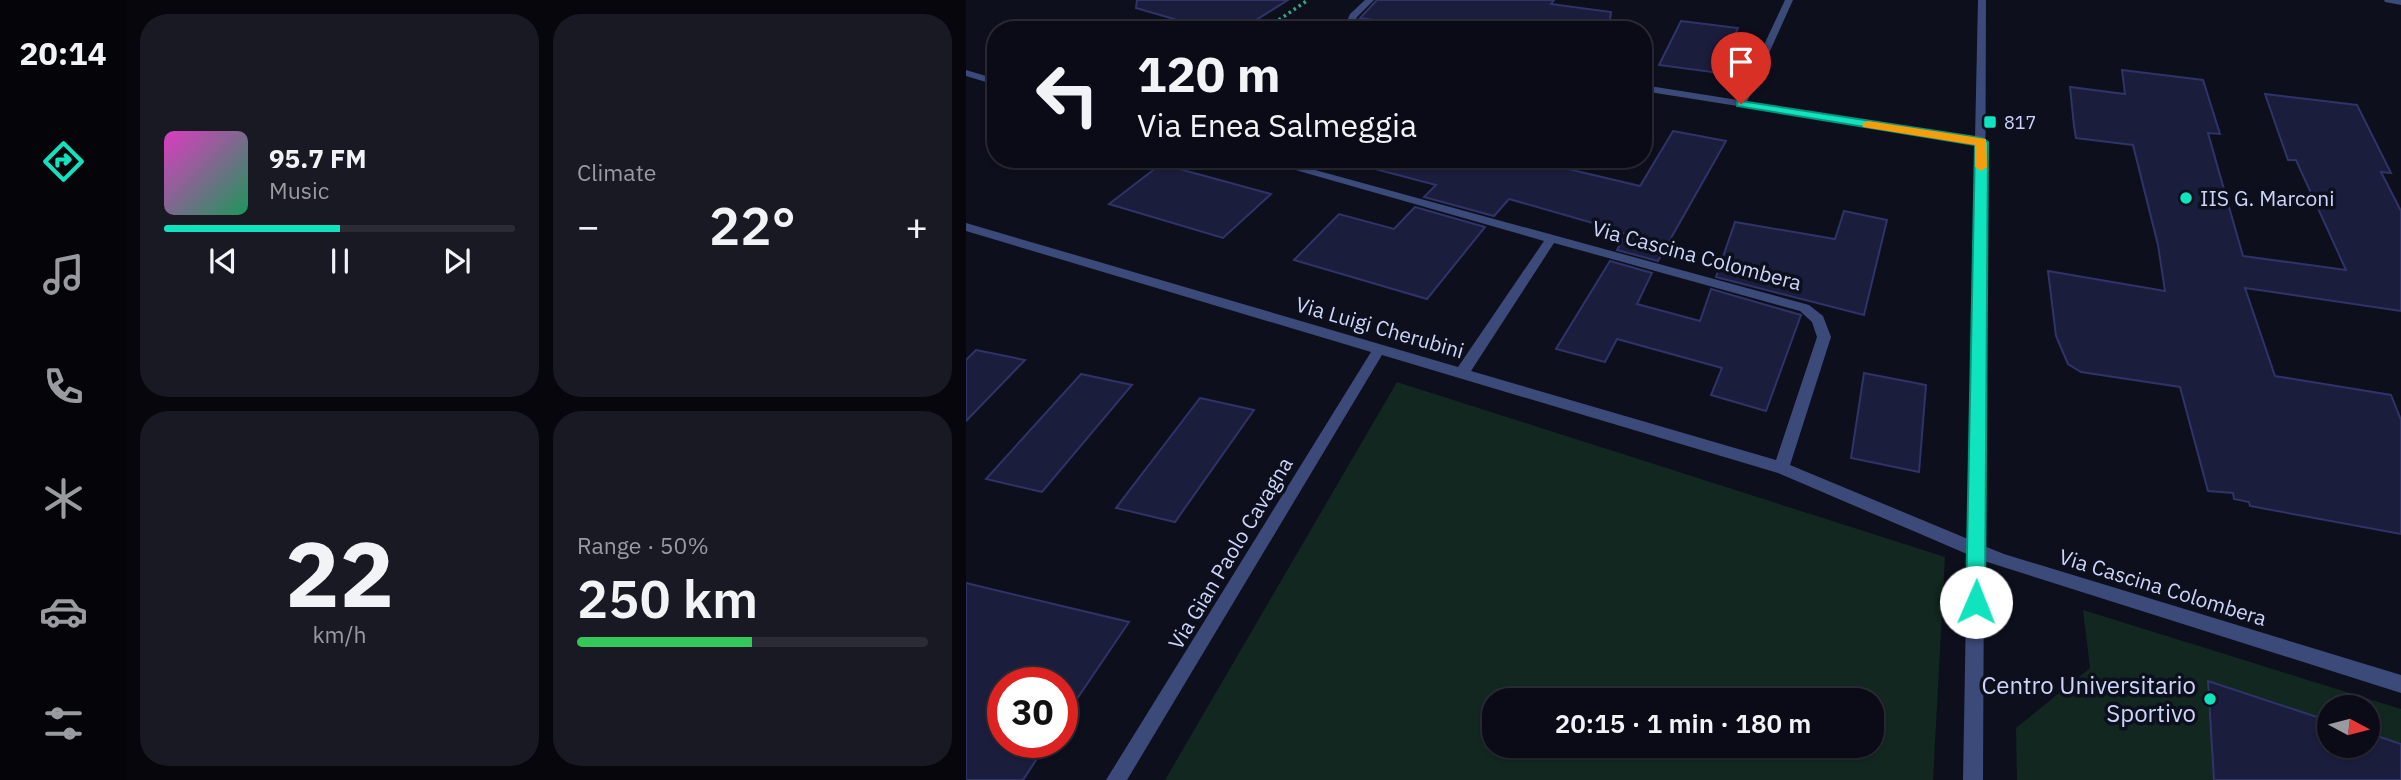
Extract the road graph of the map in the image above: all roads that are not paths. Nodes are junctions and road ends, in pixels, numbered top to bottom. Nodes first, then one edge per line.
1 (1370, 0) edge
2 (1789, 0) edge
3 (1982, 0) edge
4 (2388, 0) edge
5 (2401, 2) edge
6 (1351, 21) edge
7 (966, 73) edge
8 (987, 79) edge
9 (1652, 89) edge
10 (1741, 104) junction
11 (1982, 142) junction
12 (1294, 168) edge
13 (966, 227) edge
14 (1550, 239) junction
15 (1380, 348) junction
16 (1462, 373) junction
17 (1781, 468) junction
18 (1976, 551) junction
19 (2401, 684) edge
20 (1116, 780) edge
21 (1973, 780) edge

1 - 6 street
2 - 10 street
3 - 11 street
4 - 5 street
7 - 8 street
9 - 10 street
10 - 11 street
11 - 18 street
12 - 14 street, Via Cascina Colombera
13 - 15 street, Via Luigi Cherubini
14 - 16 street
14 - 17 street, Via Cascina Colombera
15 - 16 street, Via Luigi Cherubini
15 - 20 street, Via Gian Paolo Cavagna
16 - 17 street, Via Luigi Cherubini
17 - 18 street, Via Cascina Colombera
18 - 19 street, Via Cascina Colombera
18 - 21 street

